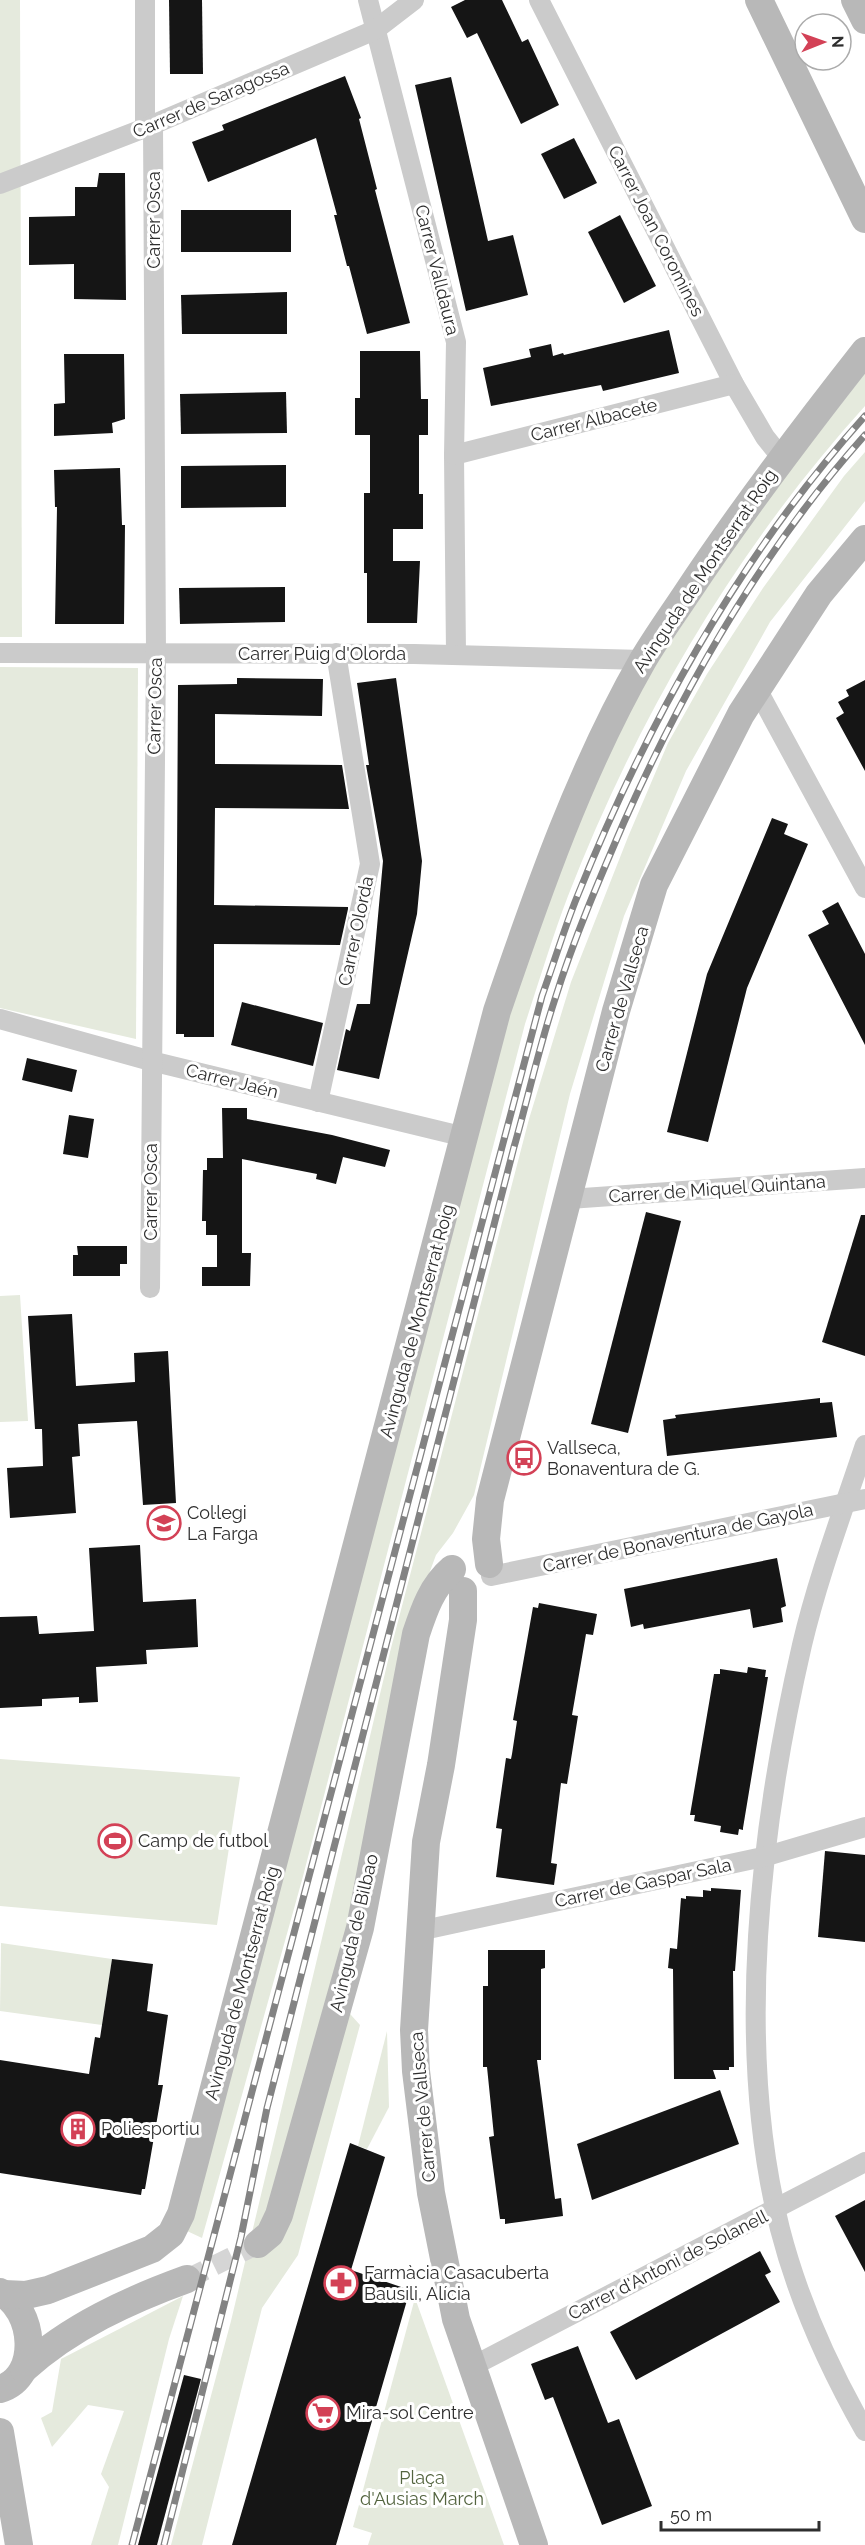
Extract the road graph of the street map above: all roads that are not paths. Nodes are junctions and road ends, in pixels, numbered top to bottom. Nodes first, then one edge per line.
1 (145, 0) edge
2 (368, 0) edge
3 (414, 0) edge
4 (539, 0) edge
5 (759, 0) edge
6 (855, 0) edge
7 (865, 20) edge
8 (375, 30) junction
9 (149, 126) junction
10 (0, 184) edge
11 (865, 219) edge
12 (865, 351) edge
13 (735, 384) junction
14 (454, 455) junction
15 (781, 457) junction
16 (865, 539) edge
17 (0, 653) edge
18 (336, 653) junction
19 (156, 654) junction
20 (456, 654) junction
21 (643, 660) junction
22 (757, 689) junction
23 (865, 888) edge
24 (0, 1020) edge
25 (151, 1061) junction
26 (318, 1102) junction
27 (465, 1137) junction
28 (865, 1178) edge
29 (569, 1199) junction
30 (150, 1288) dead end
31 (865, 1445) edge
32 (856, 1501) edge
33 (471, 1576) junction
34 (865, 1827) edge
35 (767, 1856) junction
36 (419, 1931) junction
37 (865, 2162) edge
38 (777, 2209) junction
39 (258, 2244) tunnel mouth
40 (187, 2279) tunnel mouth
41 (48, 2290) junction
42 (2, 2293) edge
43 (27, 2331) junction
44 (69, 2333) junction
45 (471, 2367) junction
46 (12, 2381) edge
47 (865, 2431) edge
48 (1, 2433) edge
49 (19, 2545) edge
50 (534, 2545) edge

1 - 9 street, Carrer Osca
2 - 8 street, Carrer Valldaura
3 - 8 street, Carrer de Saragossa
4 - 13 street, Carrer Joan Coromines
5 - 11 street
6 - 7 street
8 - 9 street, Carrer de Saragossa
8 - 14 street, Carrer Valldaura
9 - 10 street, Carrer de Saragossa
9 - 19 street, Carrer Osca
12 - 15 street, Avinguda de Montserrat Roig
13 - 14 street, Carrer Albacete
13 - 15 street, Carrer Joan Coromines
14 - 20 street, Carrer Valldaura
15 - 21 street, Avinguda de Montserrat Roig
16 - 22 street, Carrer de Vallseca
17 - 19 street, Carrer Puig d'Olorda
18 - 19 street, Carrer Puig d'Olorda
18 - 20 street, Carrer Puig d'Olorda
18 - 26 street, Carrer Olorda
19 - 25 street, Carrer Osca
20 - 21 street, Carrer Puig d'Olorda
21 - 27 street, Avinguda de Montserrat Roig
22 - 23 street
22 - 29 street, Carrer de Vallseca
24 - 25 street, Carrer Jaén
25 - 26 street, Carrer Jaén
25 - 30 street, Carrer Osca
26 - 27 street, Carrer Jaén
27 - 41 street, Avinguda de Montserrat Roig
28 - 29 street, Carrer de Miquel Quintana
29 - 33 street, Carrer de Vallseca
31 - 32 street
32 - 33 street, Carrer de Bonaventura de Gayola
32 - 35 street
33 - 36 street, Carrer de Vallseca
33 - 39 street, Avinguda de Bilbao
34 - 35 street, Carrer de Gaspar Sala
35 - 36 street, Carrer de Gaspar Sala
35 - 38 street
36 - 45 street, Carrer de Vallseca
37 - 38 street, Carrer d'Antoni de Solanell
38 - 45 street, Carrer d'Antoni de Solanell
38 - 47 street
40 - 44 street
41 - 42 street, Avinguda de Montserrat Roig
41 - 43 street
42 - 43 street
43 - 44 street
43 - 46 street
44 - 46 street
45 - 50 street, Carrer de Vallseca
46 - 48 street
48 - 49 street

